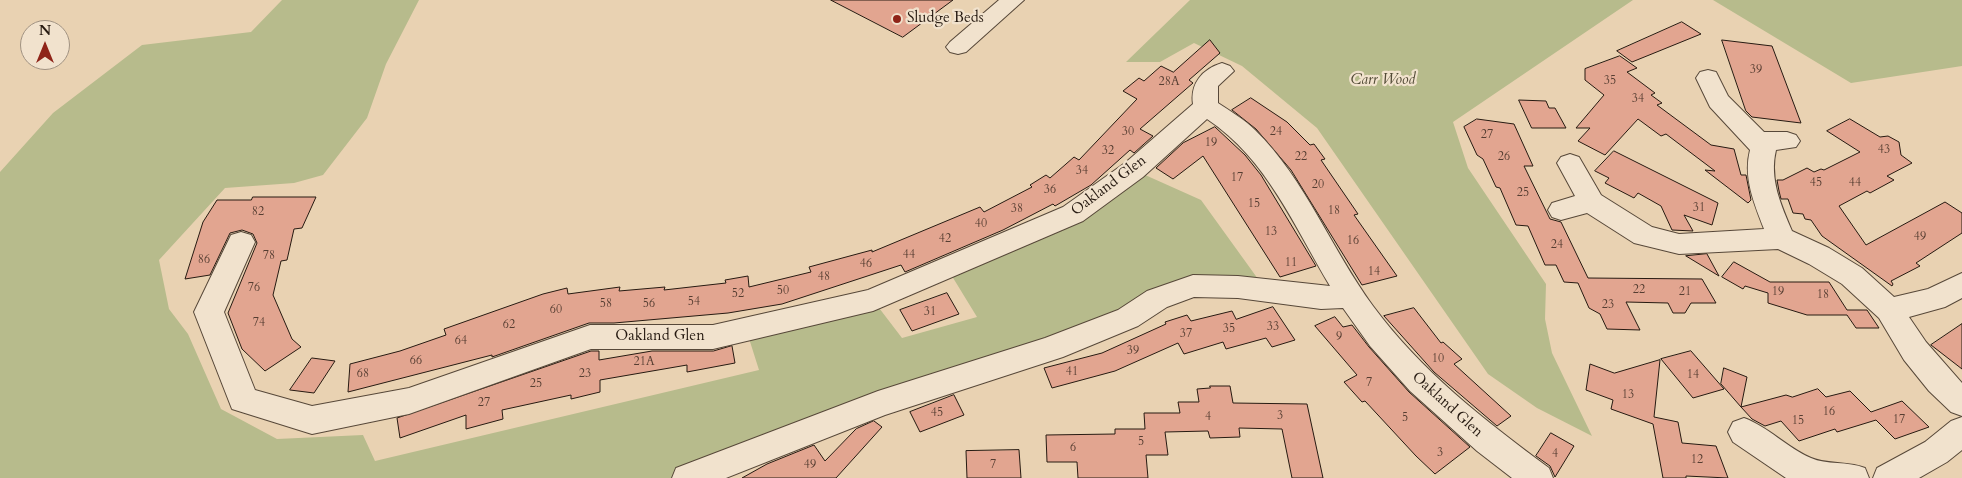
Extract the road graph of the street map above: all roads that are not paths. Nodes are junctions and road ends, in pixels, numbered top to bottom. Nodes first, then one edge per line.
1 (1013, 0) edge
2 (958, 47) dead end
3 (1222, 71) dead end
4 (1708, 78) dead end
5 (1206, 108) junction
6 (1758, 141) junction
7 (1787, 141) dead end
8 (1570, 163) dead end
9 (1591, 202) junction
10 (1561, 210) dead end
11 (1781, 238) junction
12 (241, 242) dead end
13 (1962, 284) edge
14 (1351, 296) junction
15 (1889, 310) junction
16 (1962, 403) edge
17 (1962, 431) edge
18 (1744, 432) dead end
19 (688, 478) edge
20 (1537, 478) edge
21 (1853, 478) edge
22 (1889, 478) edge

1 - 2 street
3 - 5 street
4 - 6 street
5 - 12 street, Oakland Glen
5 - 14 street, Oakland Glen
6 - 7 street
6 - 11 street
8 - 9 street
9 - 10 street
9 - 11 street
11 - 15 street
13 - 15 street
14 - 19 street
14 - 20 street, Oakland Glen
15 - 16 street
17 - 22 street
18 - 21 street

